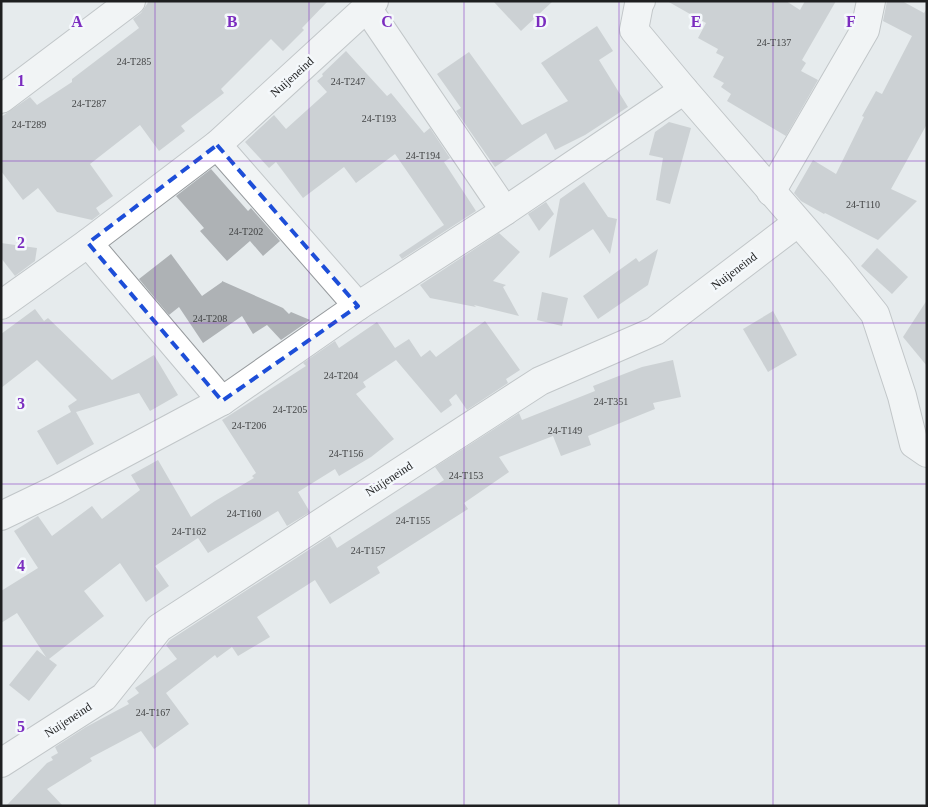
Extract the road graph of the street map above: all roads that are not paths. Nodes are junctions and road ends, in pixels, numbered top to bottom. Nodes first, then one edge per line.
1 (131, 1) edge
2 (641, 1) edge
3 (871, 1) edge
4 (371, 5) edge
5 (684, 90) junction
6 (1, 99) edge
7 (217, 145) junction
8 (771, 192) junction
9 (505, 211) junction
10 (797, 223) junction
11 (88, 243) junction
12 (1, 305) edge
13 (358, 306) junction
14 (222, 401) junction
15 (927, 452) edge
16 (1, 516) edge
17 (1, 763) edge

1 - 6 street
2 - 5 street
3 - 8 street
4 - 7 street, Nuijeneind
4 - 9 street, Nuijeneind
5 - 8 street
5 - 9 street
7 - 11 street, Nuijeneind
7 - 13 street
8 - 10 street
9 - 13 street
10 - 15 street
10 - 17 street, Nuijeneind
11 - 12 street, Nuijeneind
11 - 14 street
13 - 14 street
14 - 16 street

